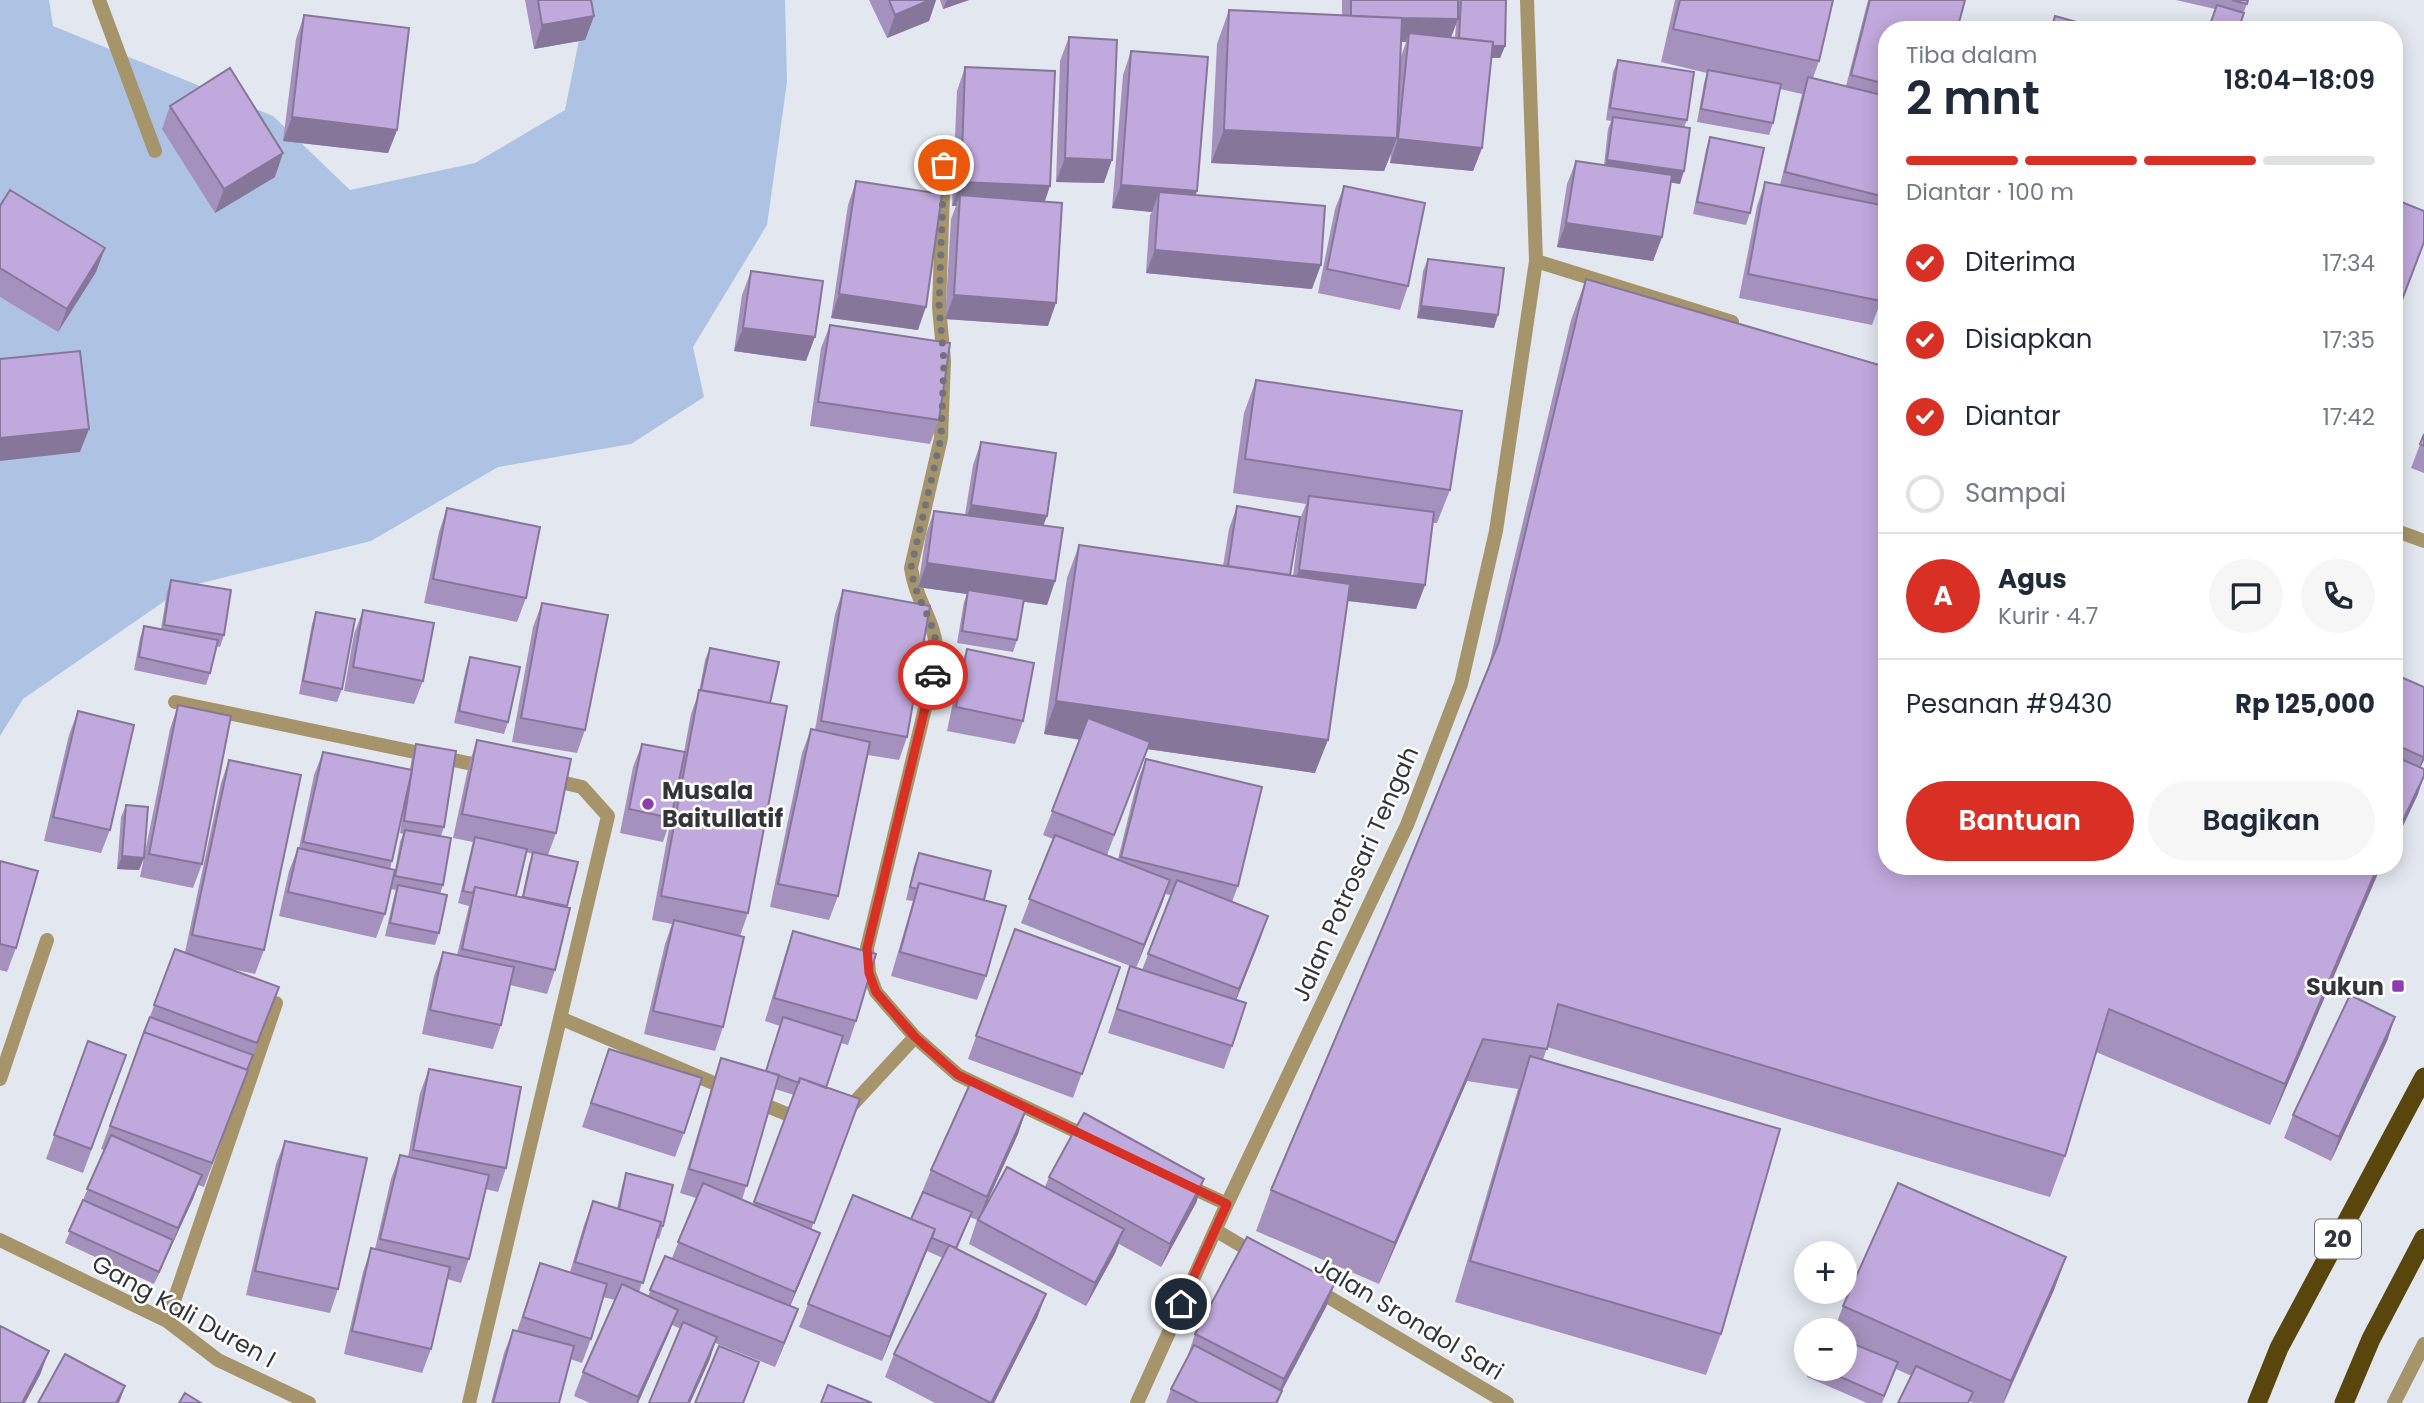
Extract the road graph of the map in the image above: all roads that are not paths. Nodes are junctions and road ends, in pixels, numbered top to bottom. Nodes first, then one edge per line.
1 (99, 0) edge
2 (1527, 0) edge
3 (155, 151) dead end
4 (944, 165) dead end
5 (1536, 261) junction
6 (1744, 325) edge
7 (2403, 533) edge
8 (2424, 541) edge
9 (175, 702) dead end
10 (501, 770) edge
11 (528, 775) edge
12 (47, 940) dead end
13 (276, 1003) edge
14 (560, 1018) junction
15 (915, 1037) junction
16 (2424, 1077) edge
17 (0, 1079) edge
18 (1105, 1146) edge
19 (1166, 1175) edge
20 (1227, 1204) junction
21 (1215, 1230) junction
22 (2424, 1238) edge
23 (0, 1240) edge
24 (1273, 1264) edge
25 (1297, 1278) edge
26 (167, 1321) junction
27 (2424, 1344) edge
28 (309, 1403) edge
29 (469, 1403) edge
30 (1137, 1403) edge
31 (1507, 1403) edge
32 (2257, 1403) edge
33 (2344, 1403) edge
34 (2394, 1403) edge

1 - 3 street
2 - 5 street, Jalan Potrosari Tengah
4 - 15 street
5 - 6 street
5 - 20 street, Jalan Potrosari Tengah
7 - 8 street
9 - 10 street
11 - 14 street
12 - 17 street
13 - 26 street
14 - 15 street
14 - 29 street
15 - 18 street
16 - 32 highway, 20
19 - 20 street
20 - 21 street, Jalan Potrosari Tengah
21 - 24 street
21 - 30 street, Jalan Potrosari Tengah
22 - 33 highway
23 - 26 street, Gang Kali Duren I
25 - 31 street, Jalan Srondol Sari
26 - 28 street, Gang Kali Duren I
27 - 34 street

